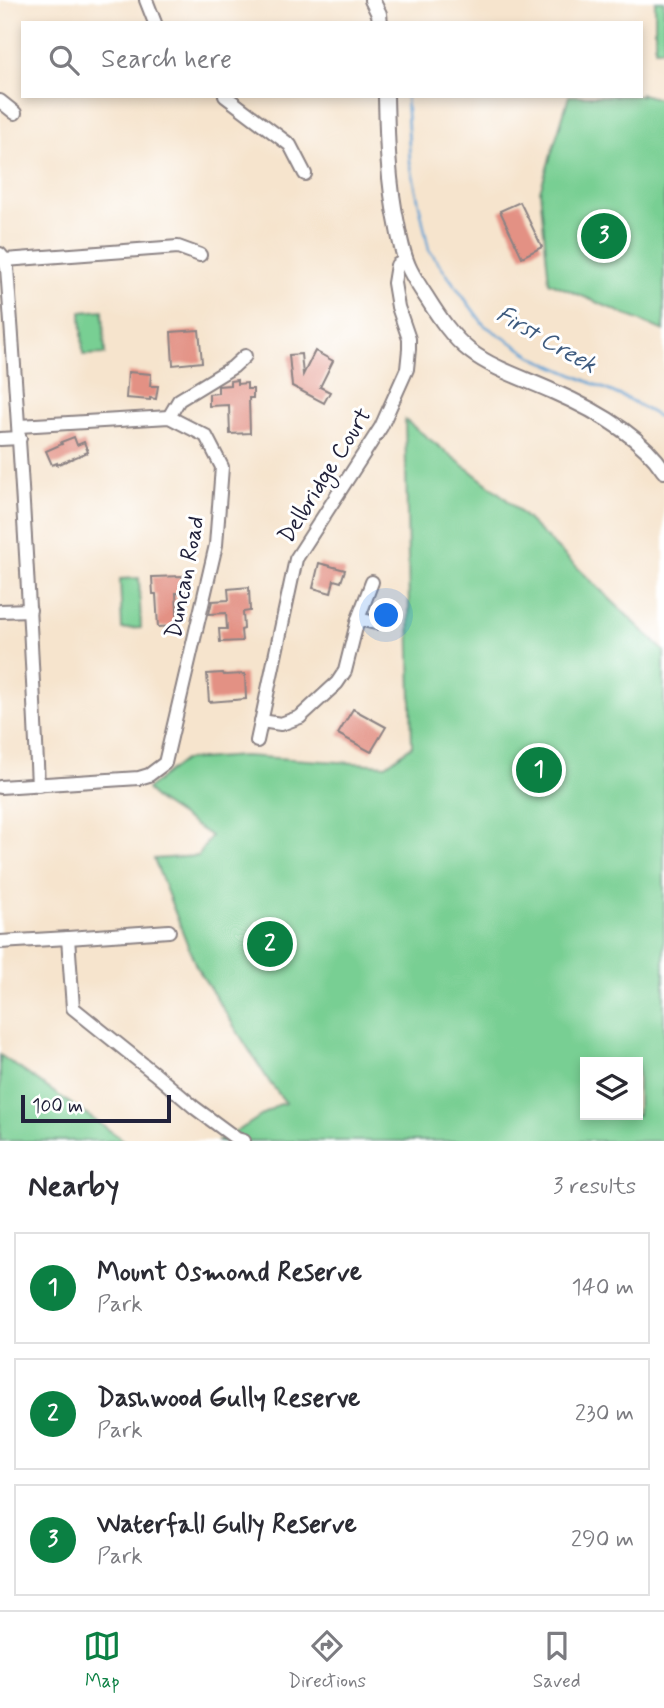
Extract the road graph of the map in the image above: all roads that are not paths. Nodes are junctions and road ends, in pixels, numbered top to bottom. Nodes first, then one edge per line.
1 (146, 0) edge
2 (372, 0) edge
3 (154, 21) edge
4 (380, 21) edge
5 (228, 98) edge
6 (386, 98) edge
7 (0, 101) edge
8 (15, 113) dead end
9 (305, 174) dead end
10 (200, 255) dead end
11 (2, 257) edge
12 (406, 260) junction
13 (245, 356) dead end
14 (169, 417) junction
15 (19, 432) junction
16 (0, 439) edge
17 (664, 471) edge
18 (372, 582) dead end
19 (30, 610) junction
20 (0, 611) edge
21 (358, 619) junction
22 (376, 623) dead end
23 (261, 721) junction
24 (257, 741) dead end
25 (38, 785) junction
26 (0, 787) edge
27 (169, 931) dead end
28 (68, 938) junction
29 (0, 942) edge
30 (244, 1141) edge

1 - 3 street
2 - 4 street
5 - 9 street
6 - 12 street
7 - 8 street
10 - 11 street
11 - 15 street
12 - 17 street
12 - 23 street, Delbridge Court
13 - 14 street
14 - 15 street
14 - 25 street, Duncan Road
15 - 16 street
15 - 19 street
18 - 21 street
19 - 20 street
19 - 25 street
21 - 22 street
21 - 23 street
23 - 24 street, Delbridge Court
25 - 26 street
27 - 28 street
28 - 29 street
28 - 30 street

